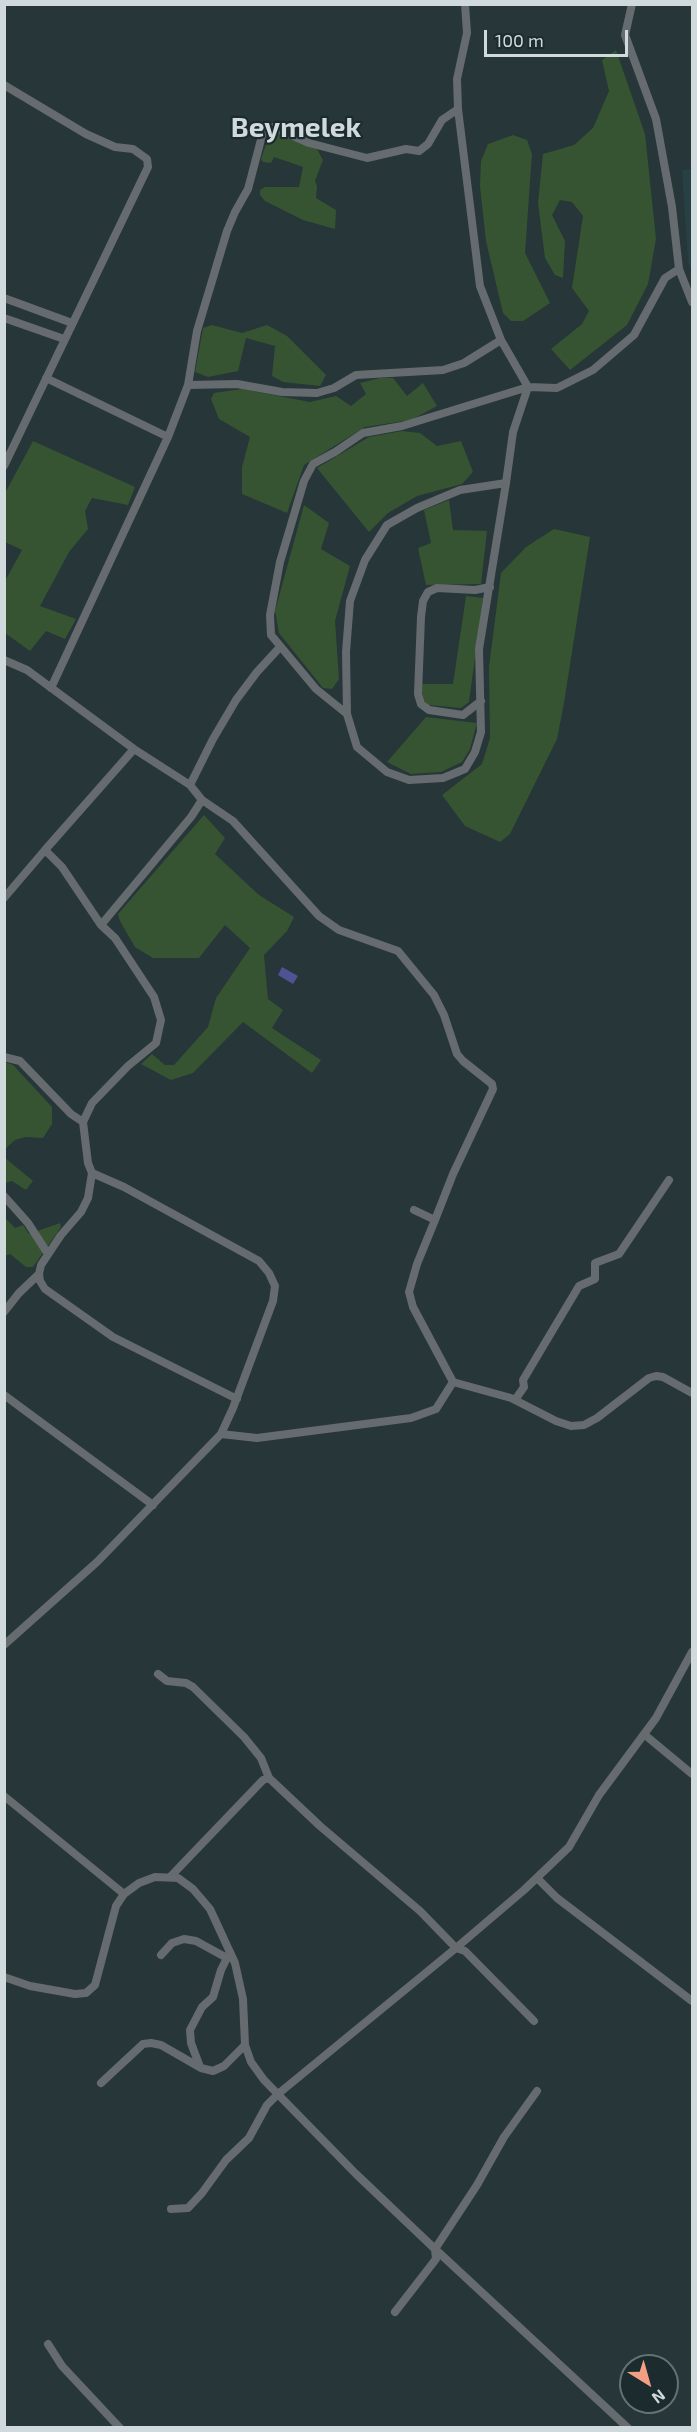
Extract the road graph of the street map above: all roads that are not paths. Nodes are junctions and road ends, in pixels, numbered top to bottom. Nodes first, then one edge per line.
1 (465, 4) edge
2 (632, 4) edge
3 (4, 85) edge
4 (458, 109) junction
5 (679, 269) junction
6 (4, 298) edge
7 (693, 302) edge
8 (4, 318) edge
9 (72, 322) junction
10 (64, 339) junction
11 (501, 340) junction
12 (46, 378) junction
13 (188, 385) junction
14 (528, 387) junction
15 (168, 437) junction
16 (4, 466) edge
17 (506, 483) junction
18 (490, 587) junction
19 (280, 647) junction
20 (4, 660) edge
21 (51, 688) junction
22 (481, 701) junction
23 (347, 714) junction
24 (134, 749) junction
25 (190, 785) junction
26 (202, 800) junction
27 (45, 850) junction
28 (4, 898) edge
29 (101, 925) junction
30 (4, 1057) edge
31 (83, 1122) junction
32 (92, 1173) junction
33 (669, 1180) dead end
34 (4, 1196) edge
35 (414, 1210) dead end
36 (435, 1220) junction
37 (48, 1254) junction
38 (39, 1274) junction
39 (4, 1312) edge
40 (453, 1382) junction
41 (693, 1393) edge
42 (4, 1395) edge
43 (237, 1399) junction
44 (515, 1400) junction
45 (220, 1434) junction
46 (153, 1505) junction
47 (4, 1645) edge
48 (693, 1652) edge
49 (158, 1674) dead end
50 (645, 1735) junction
51 (693, 1774) edge
52 (270, 1778) junction
53 (4, 1796) edge
54 (171, 1876) junction
55 (537, 1878) junction
56 (124, 1894) junction
57 (456, 1948) junction
58 (161, 1955) dead end
59 (229, 1955) junction
60 (4, 1977) edge
61 (693, 2001) edge
62 (534, 2021) dead end
63 (245, 2045) junction
64 (201, 2068) junction
65 (101, 2083) dead end
66 (537, 2091) dead end
67 (278, 2094) junction
68 (171, 2209) dead end
69 (435, 2249) junction
70 (395, 2312) dead end
71 (48, 2344) dead end
72 (120, 2427) edge
73 (627, 2427) edge

1 - 4 street
2 - 5 street
3 - 9 street
4 - 11 street
4 - 13 street
5 - 7 street
5 - 14 street
6 - 9 street
8 - 10 street
9 - 10 street
10 - 12 street
11 - 13 street
11 - 14 street
12 - 15 street
12 - 16 street
13 - 15 street
14 - 17 street
14 - 19 street
15 - 21 street
17 - 18 street
17 - 23 street
18 - 22 street
18 - 22 street
19 - 23 street
19 - 25 street
20 - 21 street
21 - 24 street
22 - 23 street
24 - 25 street
24 - 27 street
25 - 26 street
26 - 29 street
26 - 36 street
27 - 28 street
27 - 29 street
29 - 31 street
30 - 31 street
31 - 32 street
32 - 37 street
32 - 43 street
33 - 44 street
34 - 37 street
35 - 36 street
36 - 40 street
37 - 38 street
38 - 39 street
38 - 43 street
40 - 44 street
40 - 45 street
41 - 44 street
42 - 46 street
43 - 45 street
45 - 46 street
46 - 47 street
48 - 50 street
49 - 52 street
50 - 51 street
50 - 55 street
52 - 54 street
52 - 57 street
53 - 56 street
54 - 56 street
54 - 59 street
55 - 57 street
55 - 61 street
56 - 60 street
57 - 62 street
57 - 67 street
58 - 59 street
59 - 63 street
59 - 64 street
63 - 64 street
63 - 67 street
64 - 65 street
66 - 69 street
67 - 68 street
67 - 69 street
69 - 70 street
69 - 73 street
71 - 72 street

